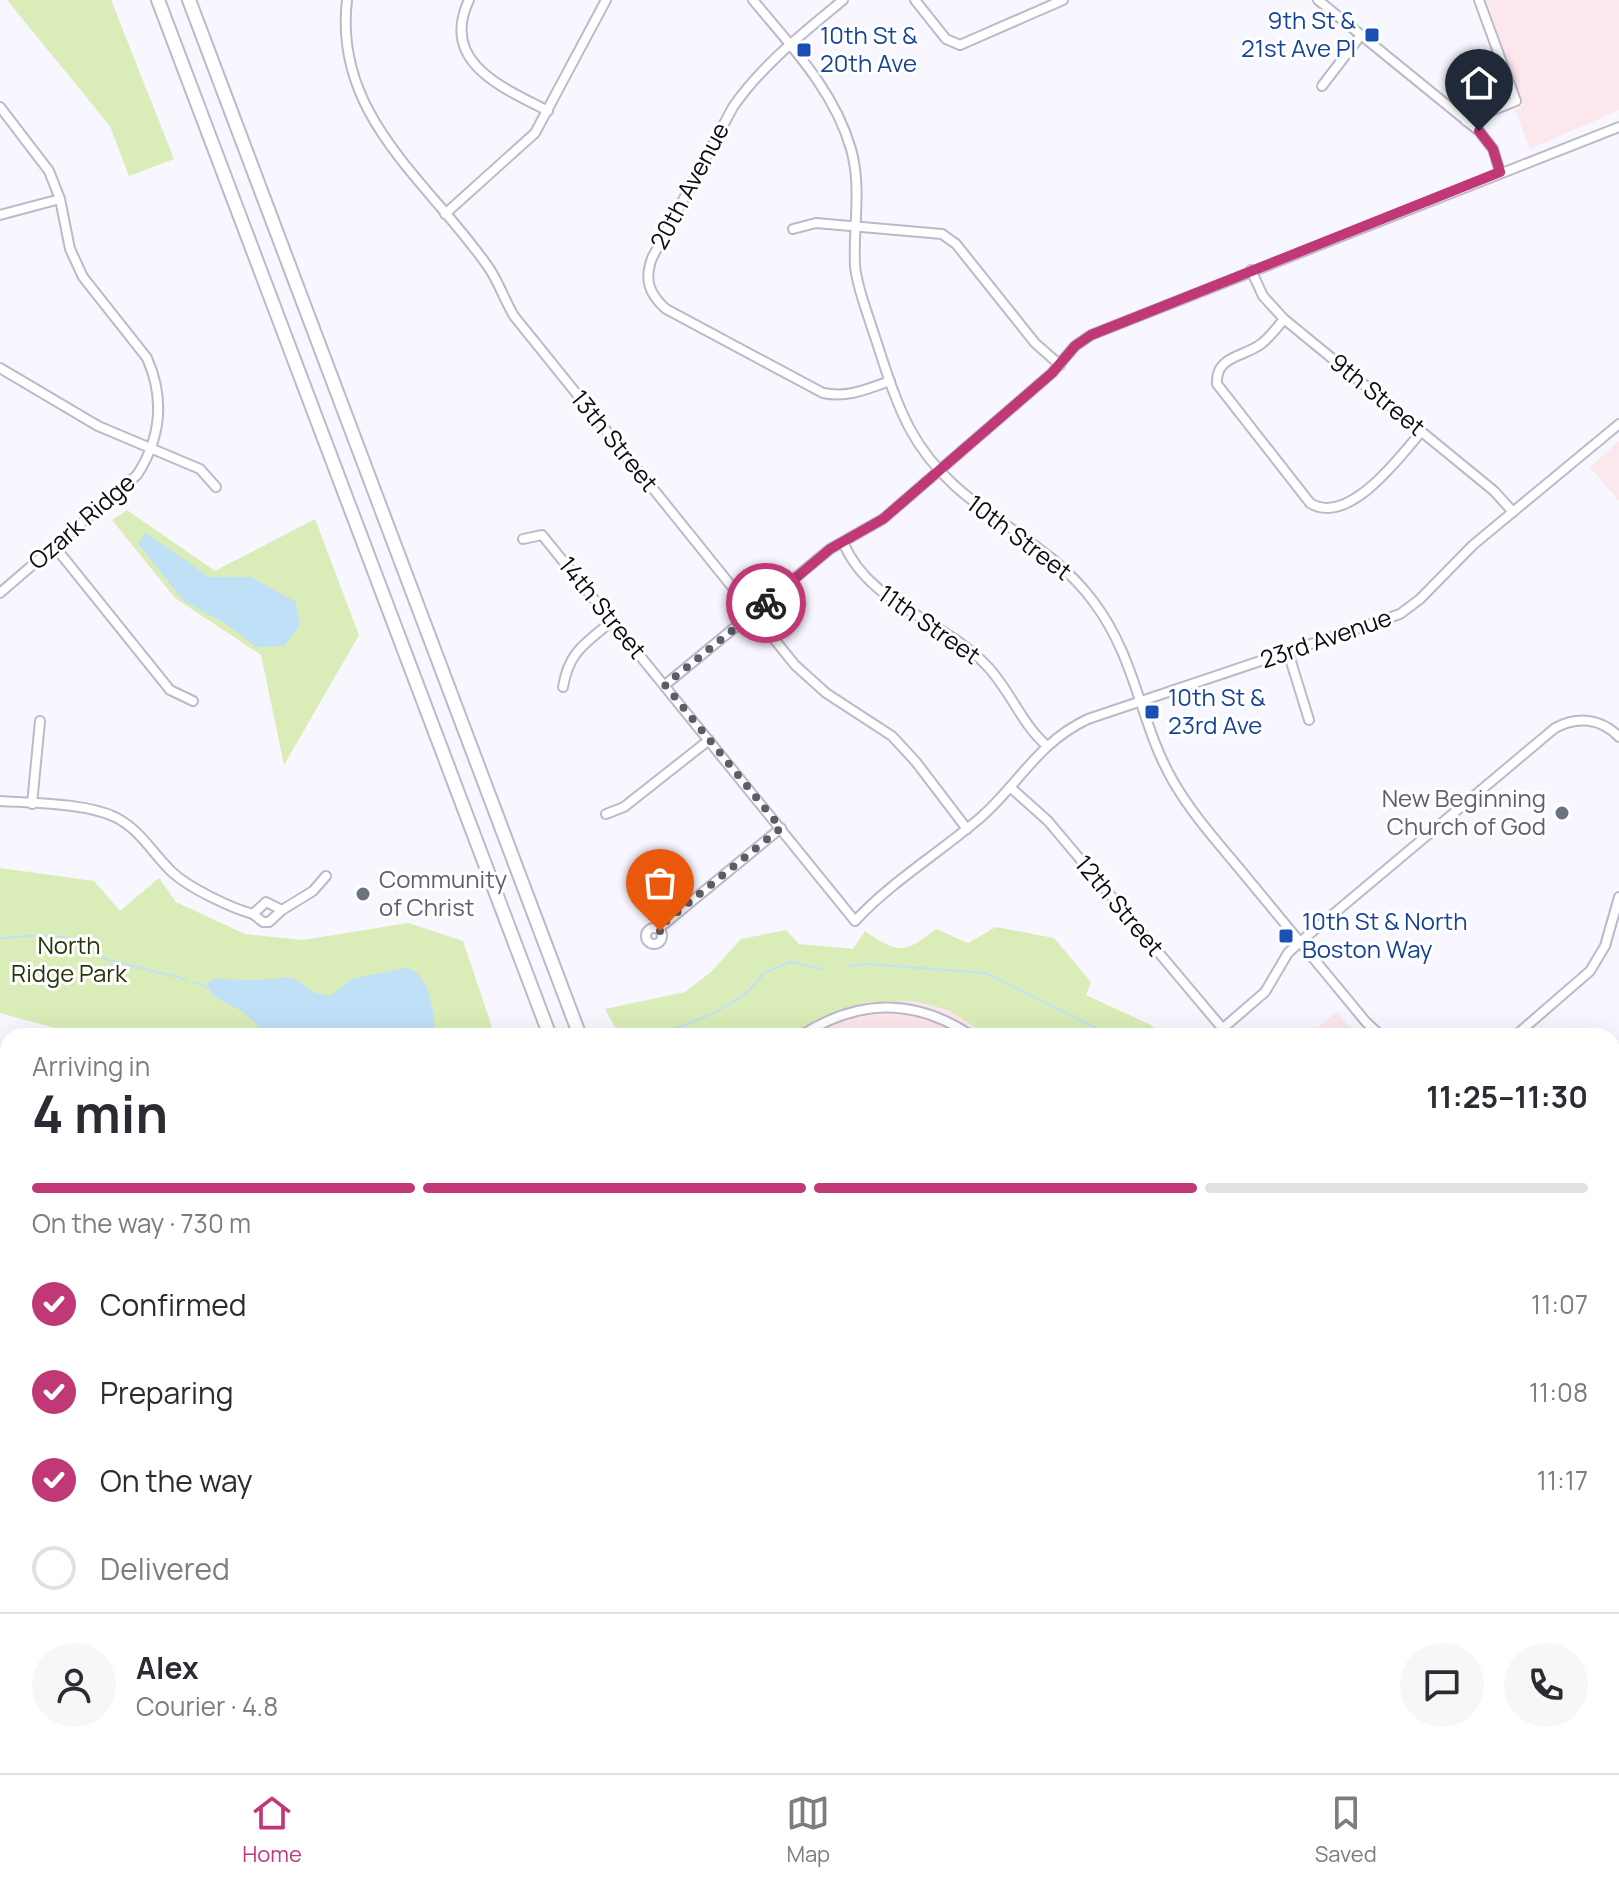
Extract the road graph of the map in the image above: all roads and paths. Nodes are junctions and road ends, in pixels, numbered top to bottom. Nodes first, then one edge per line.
1 (158, 0) edge
2 (189, 0) edge
3 (347, 0) edge
4 (469, 0) edge
5 (606, 0) edge
6 (753, 0) edge
7 (843, 0) edge
8 (915, 0) edge
9 (1063, 0) edge
10 (1318, 0) edge
11 (1479, 0) edge
12 (1361, 35) junction
13 (789, 44) junction
14 (1322, 86) dead end
15 (0, 107) edge
16 (548, 111) junction
17 (1466, 121) junction
18 (1619, 127) edge
19 (1500, 172) junction
20 (60, 199) junction
21 (445, 214) junction
22 (0, 215) edge
23 (856, 226) junction
24 (793, 229) dead end
25 (1251, 270) junction
26 (1284, 319) junction
27 (1060, 365) junction
28 (0, 368) edge
29 (890, 381) junction
30 (1619, 424) edge
31 (1421, 432) junction
32 (152, 449) junction
33 (939, 472) junction
34 (216, 487) dead end
35 (1513, 512) junction
36 (523, 539) dead end
37 (843, 542) junction
38 (55, 547) junction
39 (0, 593) edge
40 (753, 613) junction
41 (612, 621) junction
42 (1288, 652) junction
43 (665, 685) junction
44 (563, 687) dead end
45 (193, 701) dead end
46 (1142, 701) junction
47 (1309, 720) dead end
48 (40, 721) dead end
49 (1619, 737) edge
50 (709, 740) junction
51 (1046, 745) junction
52 (1010, 787) junction
53 (0, 801) edge
54 (32, 804) junction
55 (606, 814) dead end
56 (781, 828) junction
57 (967, 829) junction
58 (326, 876) dead end
59 (1619, 897) edge
60 (282, 910) junction
61 (253, 914) junction
62 (855, 921) joint
63 (658, 929) dead end
64 (1300, 942) junction
65 (547, 1028) edge
66 (577, 1028) edge
67 (813, 1028) edge
68 (957, 1028) edge
69 (1222, 1028) edge
70 (1224, 1028) edge
71 (1372, 1028) edge
72 (1524, 1028) edge

1 - 65 highway
2 - 66 highway
3 - 21 street, 13th Street
4 - 16 street
5 - 16 street
6 - 13 street, 10th Street
7 - 13 street, 20th Avenue
8 - 9 street
10 - 12 street
11 - 17 street
12 - 14 street
12 - 17 street
13 - 23 street, 10th Street
13 - 29 street, 20th Avenue
15 - 20 street, Ozark Ridge
16 - 21 street
17 - 19 street
18 - 19 street
19 - 25 street
20 - 22 street
20 - 32 street, Ozark Ridge
21 - 40 street, 13th Street
23 - 24 street
23 - 27 street
23 - 29 street, 10th Street
25 - 26 street, 9th Street
25 - 27 street
26 - 31 street, 9th Street
26 - 31 street
27 - 33 street
28 - 32 street
29 - 33 street, 10th Street
30 - 35 street, 23rd Avenue
31 - 35 street, 9th Street
32 - 34 street
32 - 38 street, Ozark Ridge
33 - 37 street
33 - 46 street, 10th Street
35 - 42 street, 23rd Avenue
36 - 41 street, 14th Street
37 - 40 street
37 - 51 street, 11th Street
38 - 39 street, Ozark Ridge
38 - 45 street
40 - 43 street
40 - 57 street, 13th Street
41 - 43 street, 14th Street
41 - 44 street
42 - 46 street, 23rd Avenue
42 - 47 street
43 - 50 street, 14th Street
46 - 51 street, 23rd Avenue
46 - 64 street, 10th Street
48 - 54 street
49 - 64 street
50 - 55 street
50 - 56 street, 14th Street
51 - 52 street, 23rd Avenue
52 - 57 street, 23rd Avenue
52 - 69 street, 12th Street
53 - 54 street
54 - 61 street
56 - 62 street, 14th Street
56 - 63 street
57 - 62 street, 23rd Avenue
58 - 60 street
59 - 72 street
60 - 61 street
60 - 61 street
64 - 70 street
64 - 71 street, 10th Street
67 - 68 street

